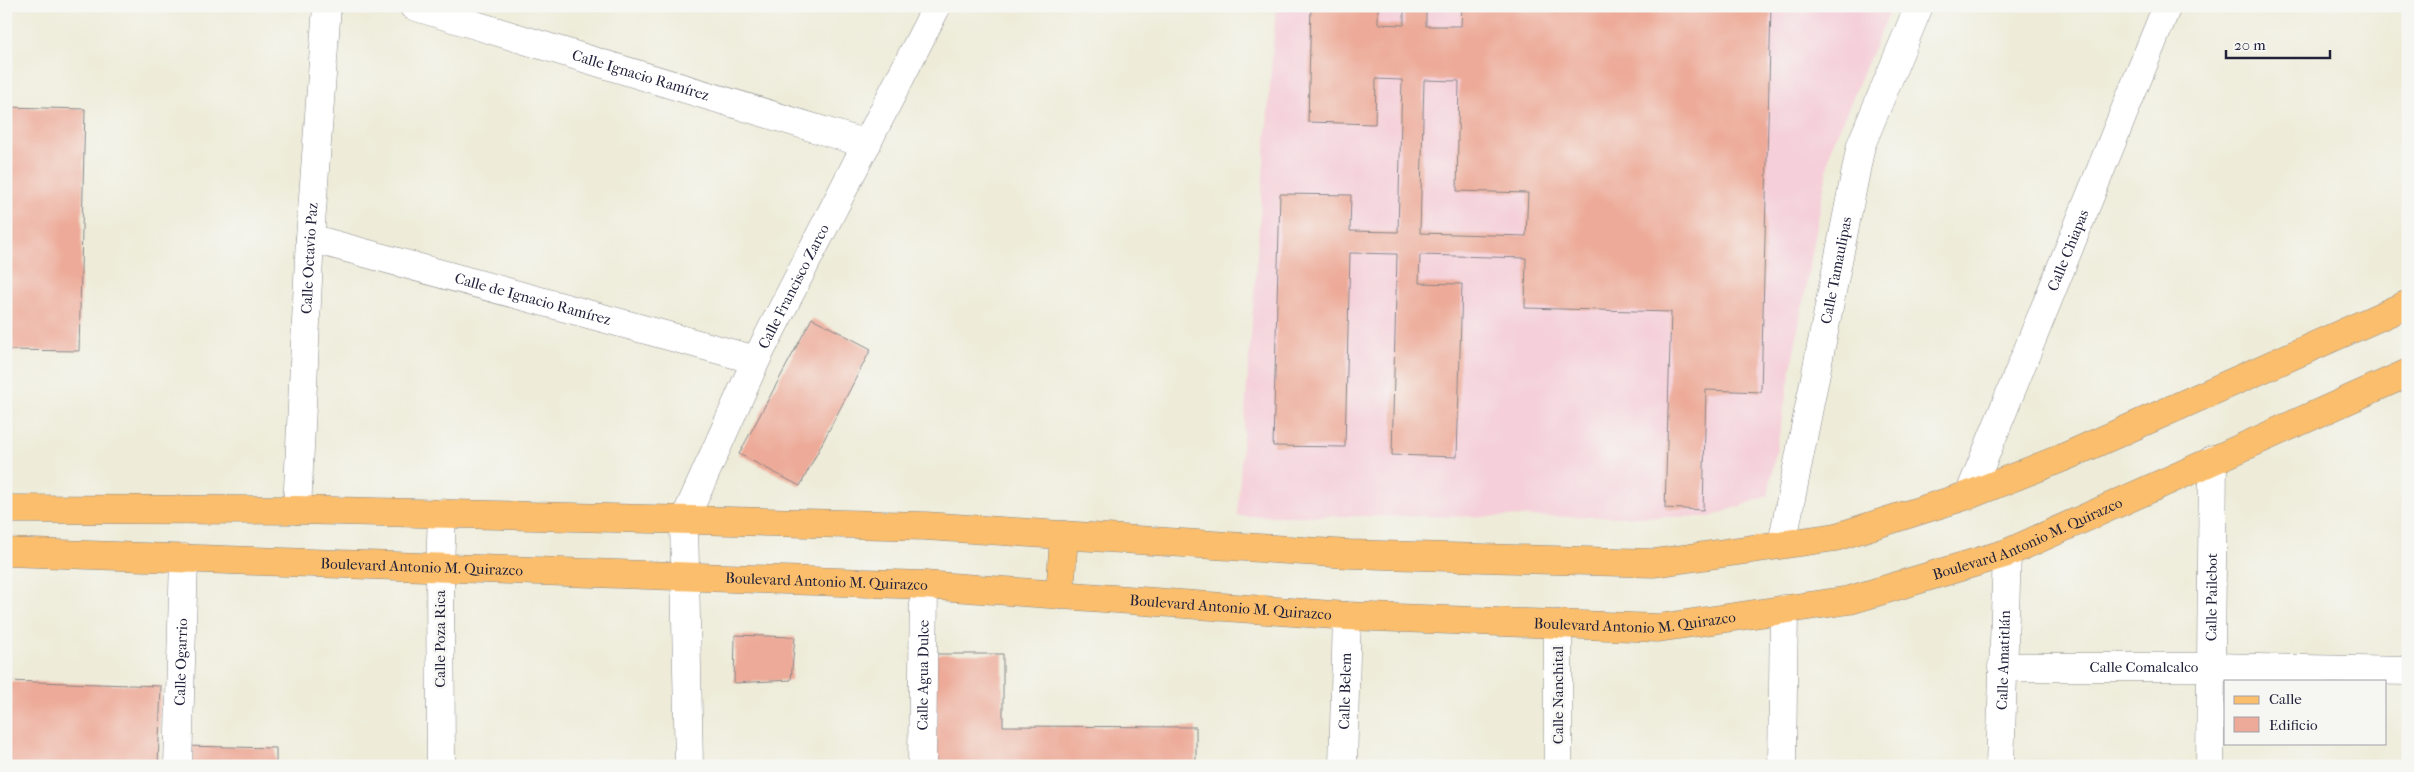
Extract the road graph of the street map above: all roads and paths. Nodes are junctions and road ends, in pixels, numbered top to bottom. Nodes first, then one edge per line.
1 (327, 6) edge
2 (413, 6) edge
3 (937, 6) edge
4 (1919, 6) edge
5 (2167, 6) edge
6 (867, 144) junction
7 (310, 238) junction
8 (2408, 304) edge
9 (756, 360) junction
10 (2408, 373) edge
11 (2213, 459) junction
12 (1968, 495) junction
13 (6, 509) edge
14 (297, 510) junction
15 (442, 513) junction
16 (684, 522) junction
17 (1064, 535) junction
18 (1782, 544) junction
19 (6, 552) edge
20 (2007, 553) junction
21 (184, 558) junction
22 (440, 568) junction
23 (685, 576) junction
24 (924, 585) junction
25 (1060, 595) junction
26 (1784, 609) junction
27 (1347, 616) junction
28 (1558, 624) junction
29 (2002, 667) junction
30 (2211, 667) junction
31 (2408, 672) edge
32 (178, 766) edge
33 (441, 766) edge
34 (689, 766) edge
35 (922, 766) edge
36 (1343, 766) edge
37 (1558, 766) edge
38 (1782, 766) edge
39 (2000, 766) edge
40 (2210, 766) edge

1 - 7 street, Calle Octavio Paz
2 - 6 street, Calle Ignacio Ramírez
3 - 6 street, Calle Francisco Zarco
4 - 18 street, Calle Tamaulipas
5 - 12 street, Calle Chiapas
6 - 9 street, Calle Francisco Zarco
7 - 9 street, Calle de Ignacio Ramírez
7 - 14 street, Calle Octavio Paz
8 - 12 main road
9 - 16 street, Calle Francisco Zarco
10 - 11 main road, Boulevard Antonio M. Quirazco
11 - 20 main road, Boulevard Antonio M. Quirazco
11 - 30 street, Calle Pailebot
12 - 18 main road
13 - 14 main road
14 - 15 main road
15 - 16 main road
15 - 22 street, Calle Poza Rica
16 - 17 main road
16 - 23 street, Calle Francisco Zarco
17 - 18 main road
17 - 25 main road
19 - 21 main road, Boulevard Antonio M. Quirazco
20 - 26 main road, Boulevard Antonio M. Quirazco
20 - 29 street, Calle Amatitlán
21 - 22 main road, Boulevard Antonio M. Quirazco
21 - 32 street, Calle Ogarrio
22 - 23 main road, Boulevard Antonio M. Quirazco
22 - 33 street, Calle Poza Rica
23 - 24 main road, Boulevard Antonio M. Quirazco
23 - 34 street, Calle Francisco Zarco
24 - 25 main road, Boulevard Antonio M. Quirazco
24 - 35 street, Calle Agua Dulce
25 - 27 main road, Boulevard Antonio M. Quirazco
26 - 28 main road, Boulevard Antonio M. Quirazco
26 - 38 street
27 - 28 main road, Boulevard Antonio M. Quirazco
27 - 36 street, Calle Belem
28 - 37 street, Calle Nanchital
29 - 30 street, Calle Comalcalco
29 - 39 street, Calle Amatitlán
30 - 31 street, Calle Comalcalco
30 - 40 street, Calle Pailebot

